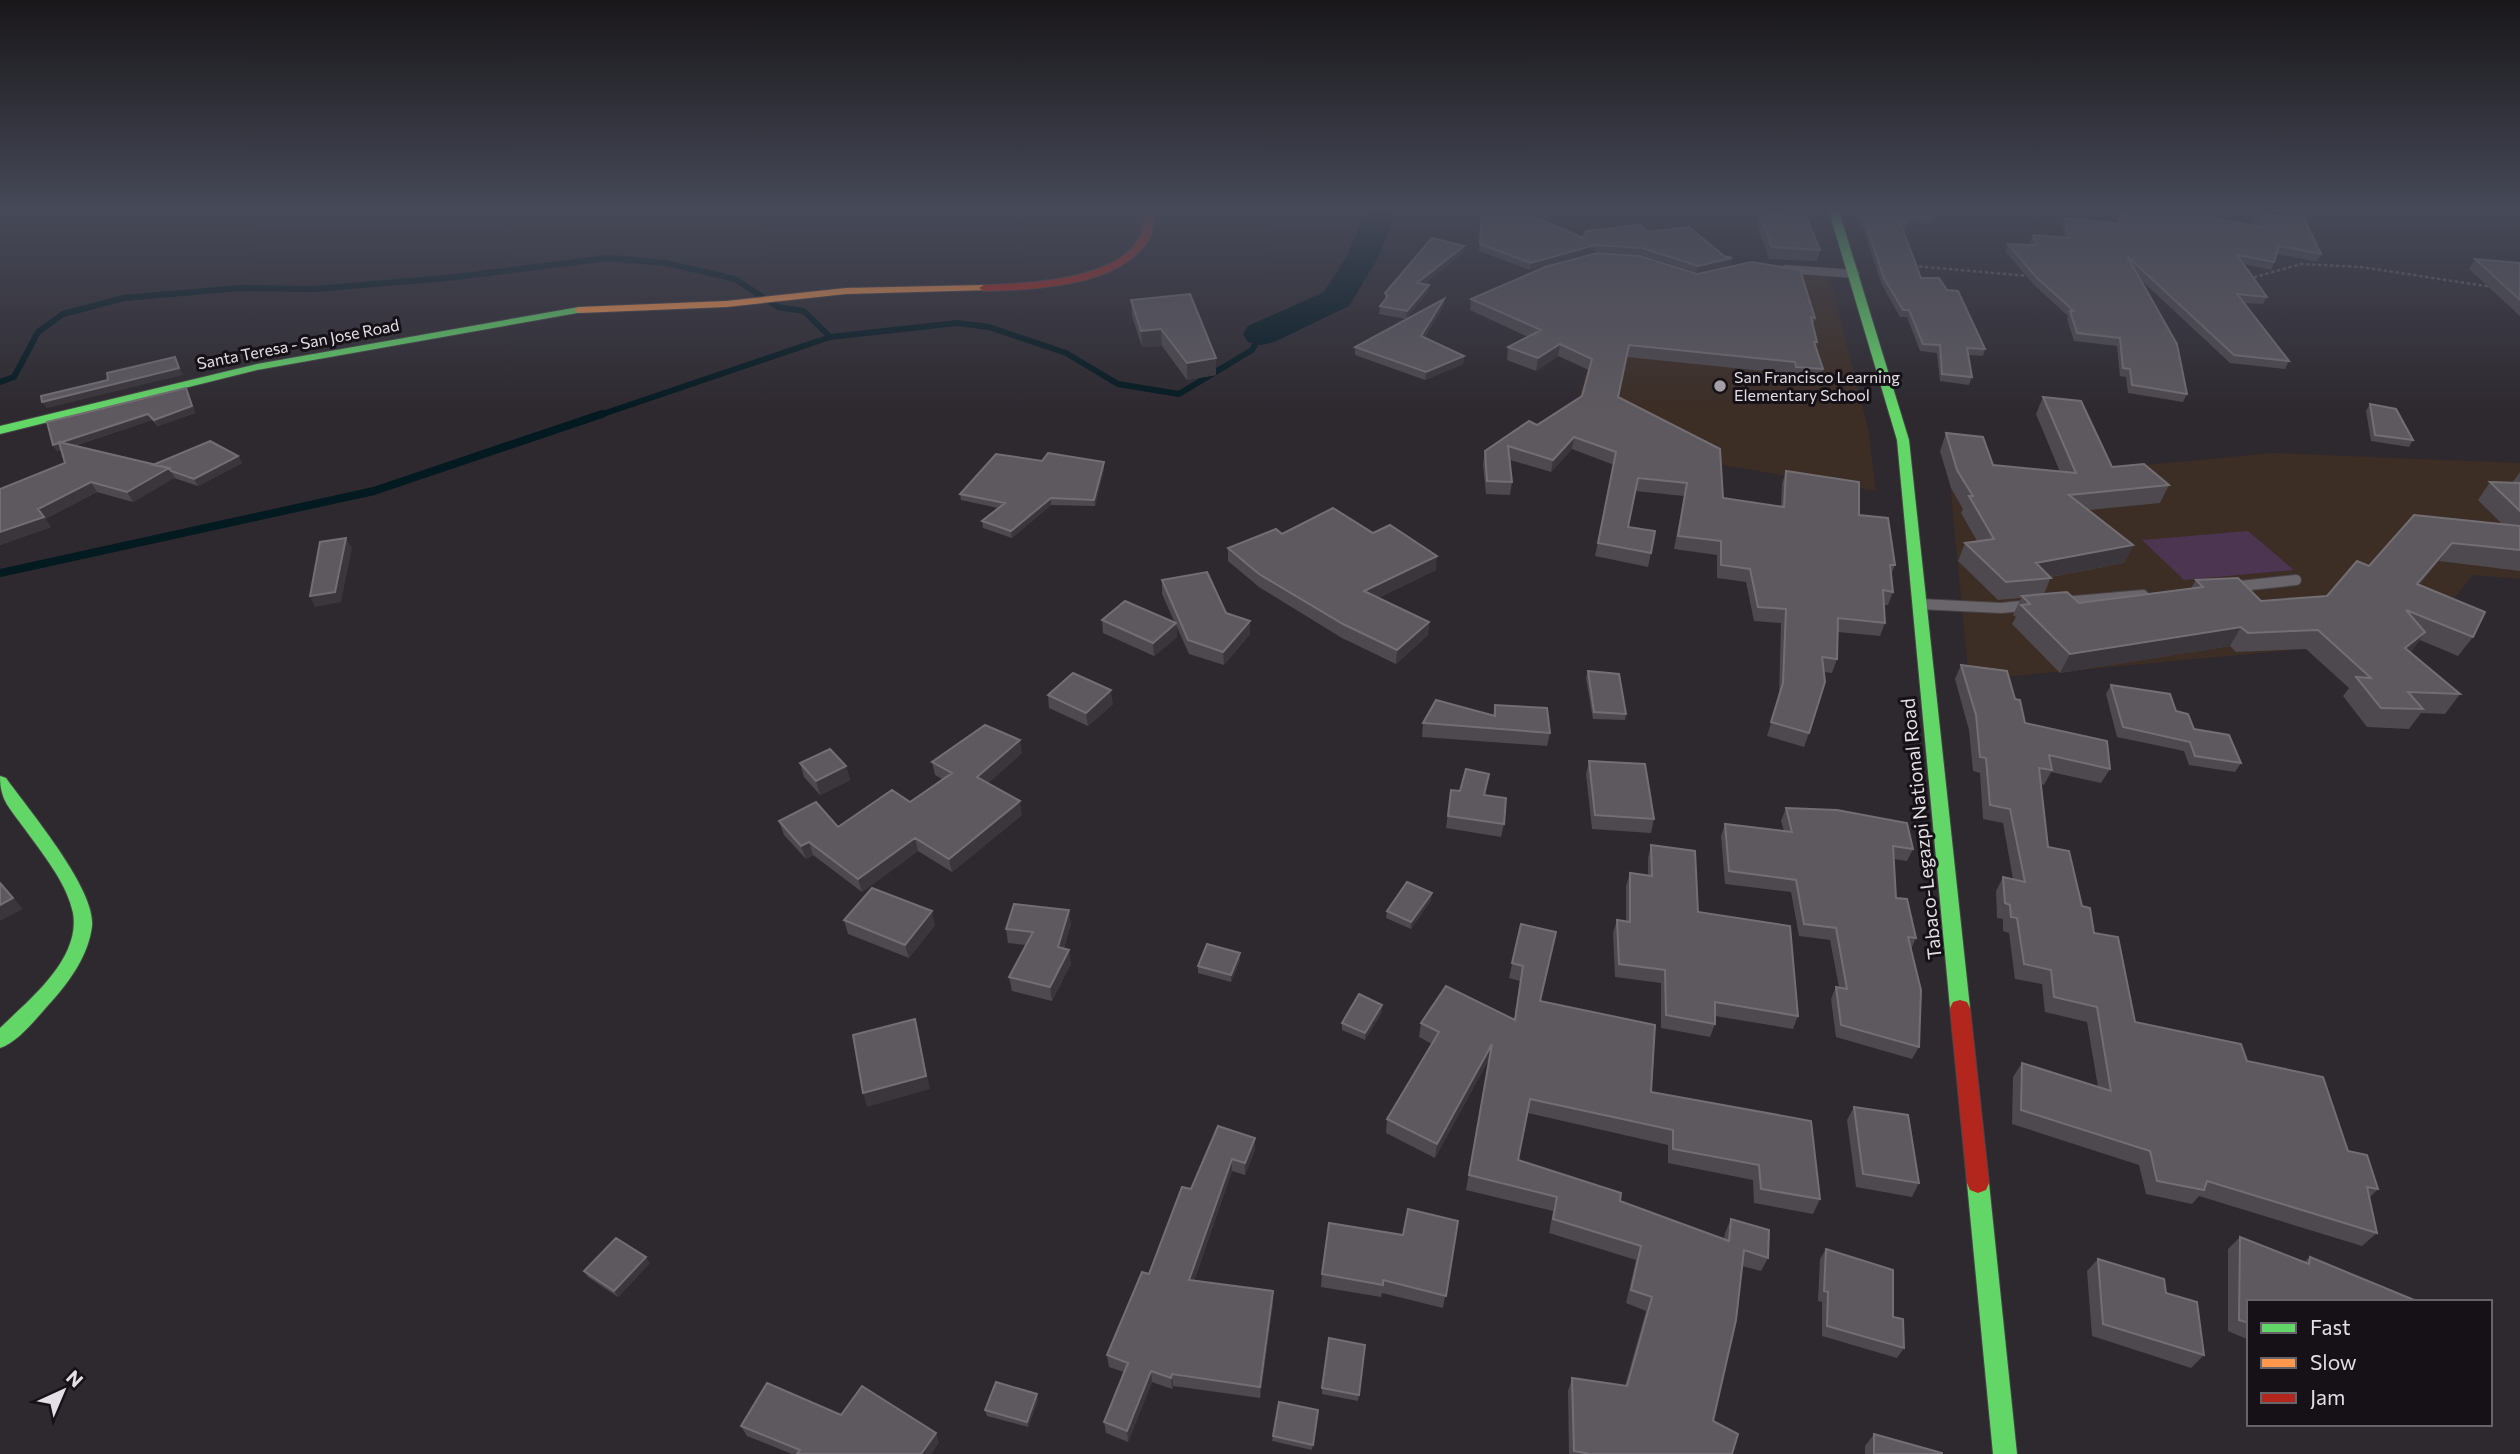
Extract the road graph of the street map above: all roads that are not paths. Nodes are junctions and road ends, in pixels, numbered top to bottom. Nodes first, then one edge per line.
1 (1093, 276) edge
2 (1857, 276) edge
3 (0, 430) edge
4 (2296, 580) dead end
5 (2216, 588) edge
6 (2162, 593) edge
7 (2054, 603) edge
8 (1920, 604) junction
9 (2041, 604) edge
10 (0, 782) edge
11 (0, 1040) edge
12 (2005, 1454) edge

1 - 3 street, Santa Teresa - San Jose Road
2 - 8 street, Tabaco-Legazpi National Road
4 - 5 lane
6 - 7 lane
8 - 9 lane
8 - 12 street, Tabaco-Legazpi National Road
10 - 11 street

